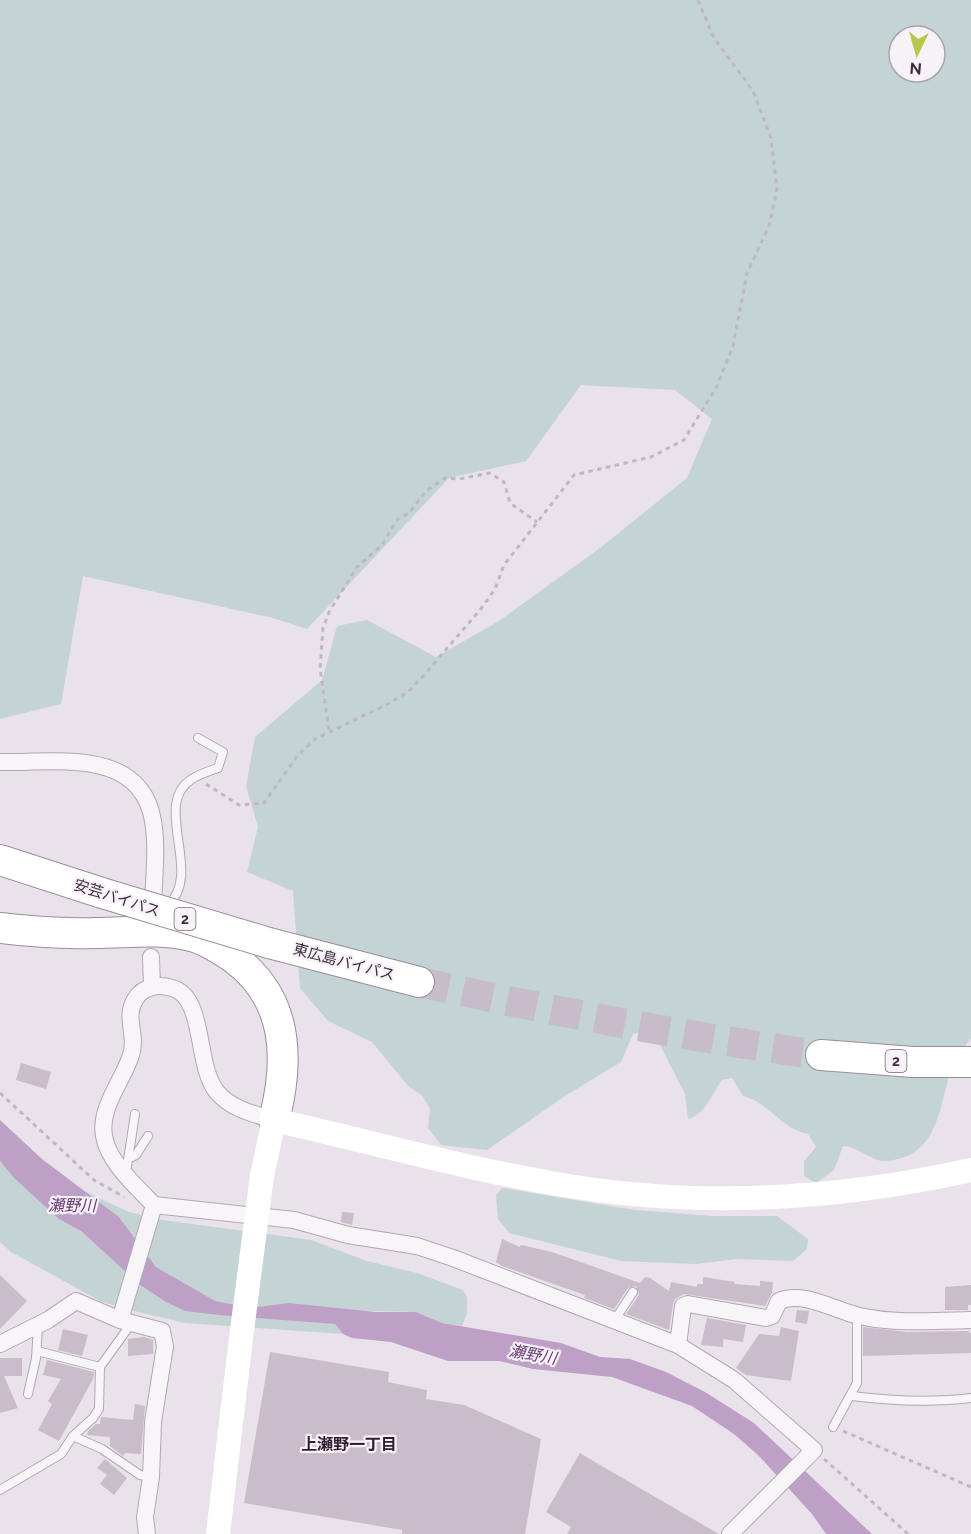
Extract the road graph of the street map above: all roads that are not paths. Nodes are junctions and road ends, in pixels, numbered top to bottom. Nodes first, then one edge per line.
1 (198, 738) dead end
2 (0, 762) edge
3 (0, 860) edge
4 (153, 922) joint
5 (0, 928) edge
6 (0, 939) edge
7 (269, 943) joint
8 (151, 957) dead end
9 (419, 982) tunnel mouth
10 (152, 987) junction
11 (821, 1055) tunnel mouth
12 (971, 1062) edge
13 (135, 1114) dead end
14 (274, 1120) junction
15 (148, 1136) dead end
16 (128, 1165) junction
17 (971, 1170) edge
18 (154, 1210) junction
19 (633, 1292) dead end
20 (857, 1315) junction
21 (124, 1320) junction
22 (971, 1320) edge
23 (614, 1321) junction
24 (38, 1326) junction
25 (0, 1344) edge
26 (678, 1346) junction
27 (37, 1351) junction
28 (100, 1367) junction
29 (28, 1394) dead end
30 (852, 1396) junction
31 (971, 1398) edge
32 (833, 1427) road end
33 (73, 1436) junction
34 (151, 1477) junction
35 (0, 1490) edge
36 (732, 1532) edge
37 (147, 1534) edge
38 (218, 1534) edge

1 - 4 lane
2 - 4 street
3 - 7 highway, 安芸バイパス / 2, bridge
5 - 14 highway
6 - 14 highway
7 - 9 highway, 東広島バイパス / 2
8 - 10 street
10 - 14 street
10 - 16 street
11 - 12 highway, 2
13 - 16 lane
14 - 17 street
14 - 38 street, bridge
15 - 16 lane
16 - 18 street
18 - 21 street
18 - 23 street
19 - 23 lane
20 - 22 street
20 - 26 street
20 - 30 lane
21 - 24 street
21 - 28 lane
21 - 34 street
23 - 26 street
24 - 25 street
24 - 27 lane
26 - 36 street
27 - 28 lane
27 - 29 lane
28 - 33 lane
30 - 31 lane
30 - 32 lane
33 - 34 lane
33 - 35 lane
34 - 37 street

